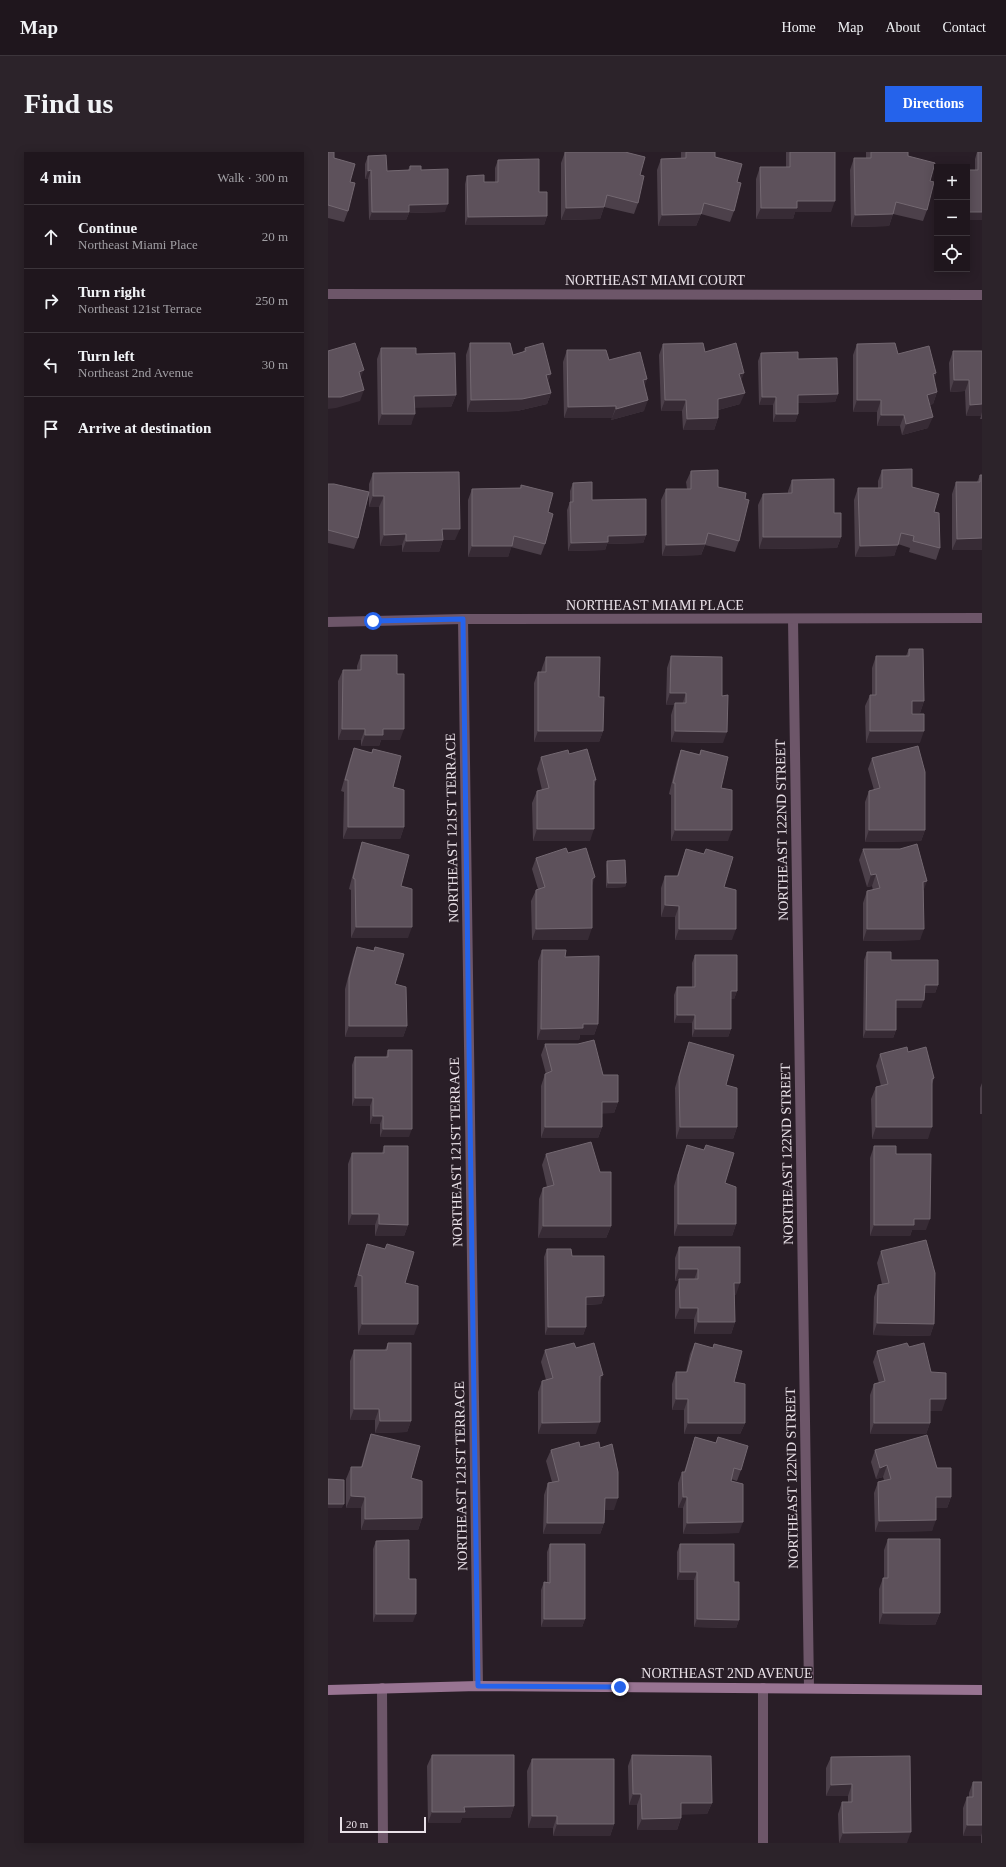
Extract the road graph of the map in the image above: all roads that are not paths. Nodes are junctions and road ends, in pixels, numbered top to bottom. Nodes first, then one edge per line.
1 (328, 294) edge
2 (982, 295) edge
3 (982, 618) edge
4 (463, 619) junction
5 (793, 619) junction
6 (328, 622) edge
7 (478, 1686) junction
8 (382, 1688) junction
9 (763, 1688) junction
10 (809, 1688) junction
11 (328, 1690) edge
12 (982, 1690) edge
13 (383, 1843) edge
14 (763, 1843) edge

1 - 2 street, NORTHEAST MIAMI COURT
3 - 5 street, NORTHEAST MIAMI PLACE
4 - 5 street, NORTHEAST MIAMI PLACE
4 - 6 street, NORTHEAST MIAMI PLACE
4 - 7 street, NORTHEAST 121ST TERRACE
5 - 10 street, NORTHEAST 122ND STREET
7 - 8 street, NORTHEAST 2ND AVENUE
7 - 9 street, NORTHEAST 2ND AVENUE
8 - 11 street, NORTHEAST 2ND AVENUE
8 - 13 street
9 - 10 street, NORTHEAST 2ND AVENUE
9 - 14 street
10 - 12 street, NORTHEAST 2ND AVENUE

